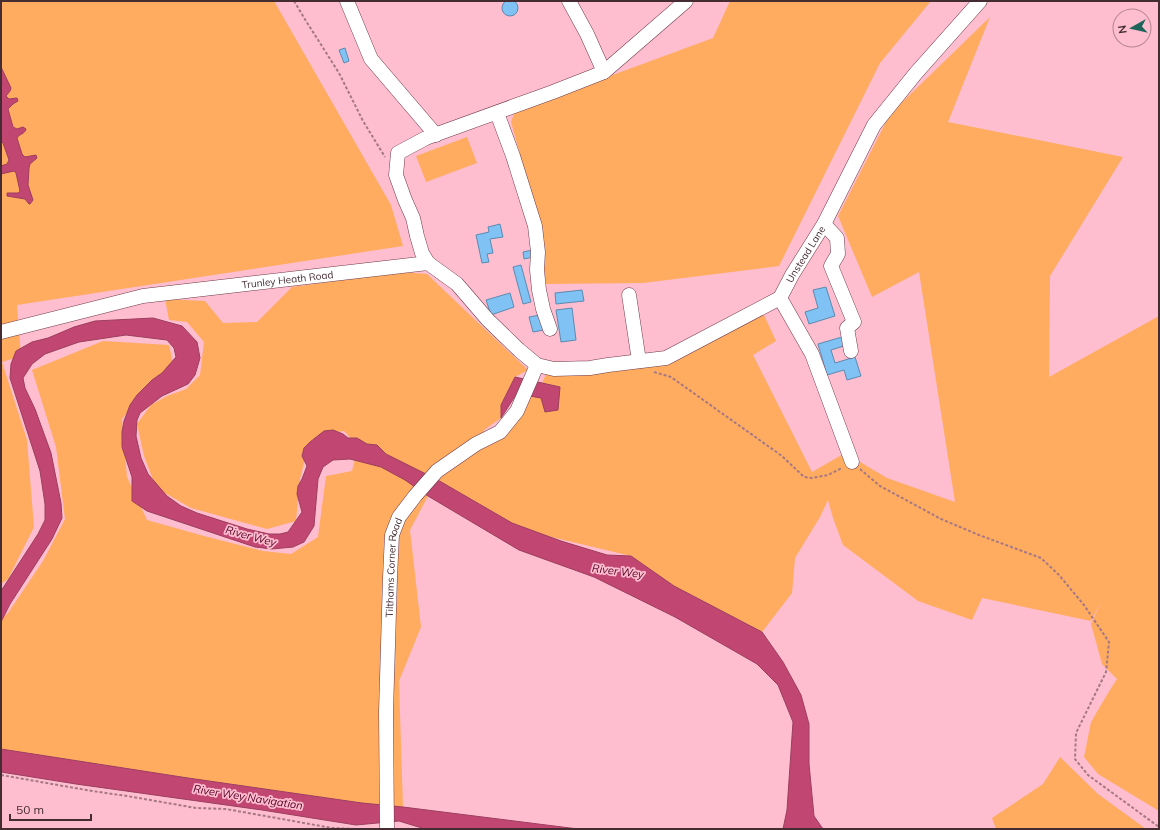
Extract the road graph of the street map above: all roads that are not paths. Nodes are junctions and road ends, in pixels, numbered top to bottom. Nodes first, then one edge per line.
1 (347, 1) edge
2 (569, 1) edge
3 (686, 1) edge
4 (980, 1) edge
5 (604, 72) junction
6 (497, 113) junction
7 (436, 135) junction
8 (824, 224) junction
9 (428, 263) junction
10 (629, 295) dead end
11 (780, 298) junction
12 (550, 329) dead end
13 (1, 332) edge
14 (851, 351) dead end
15 (537, 365) junction
16 (644, 366) junction
17 (852, 462) road end
18 (383, 828) edge

1 - 7 street
2 - 5 street
3 - 5 street
4 - 8 street, Unstead Lane
5 - 6 street
6 - 7 street
6 - 12 street
7 - 9 street
8 - 11 street, Unstead Lane
8 - 14 street
9 - 13 street, Trunley Heath Road
9 - 15 street
10 - 16 street
11 - 16 street
11 - 17 street
15 - 16 street
15 - 18 street, Tilthams Corner Road

